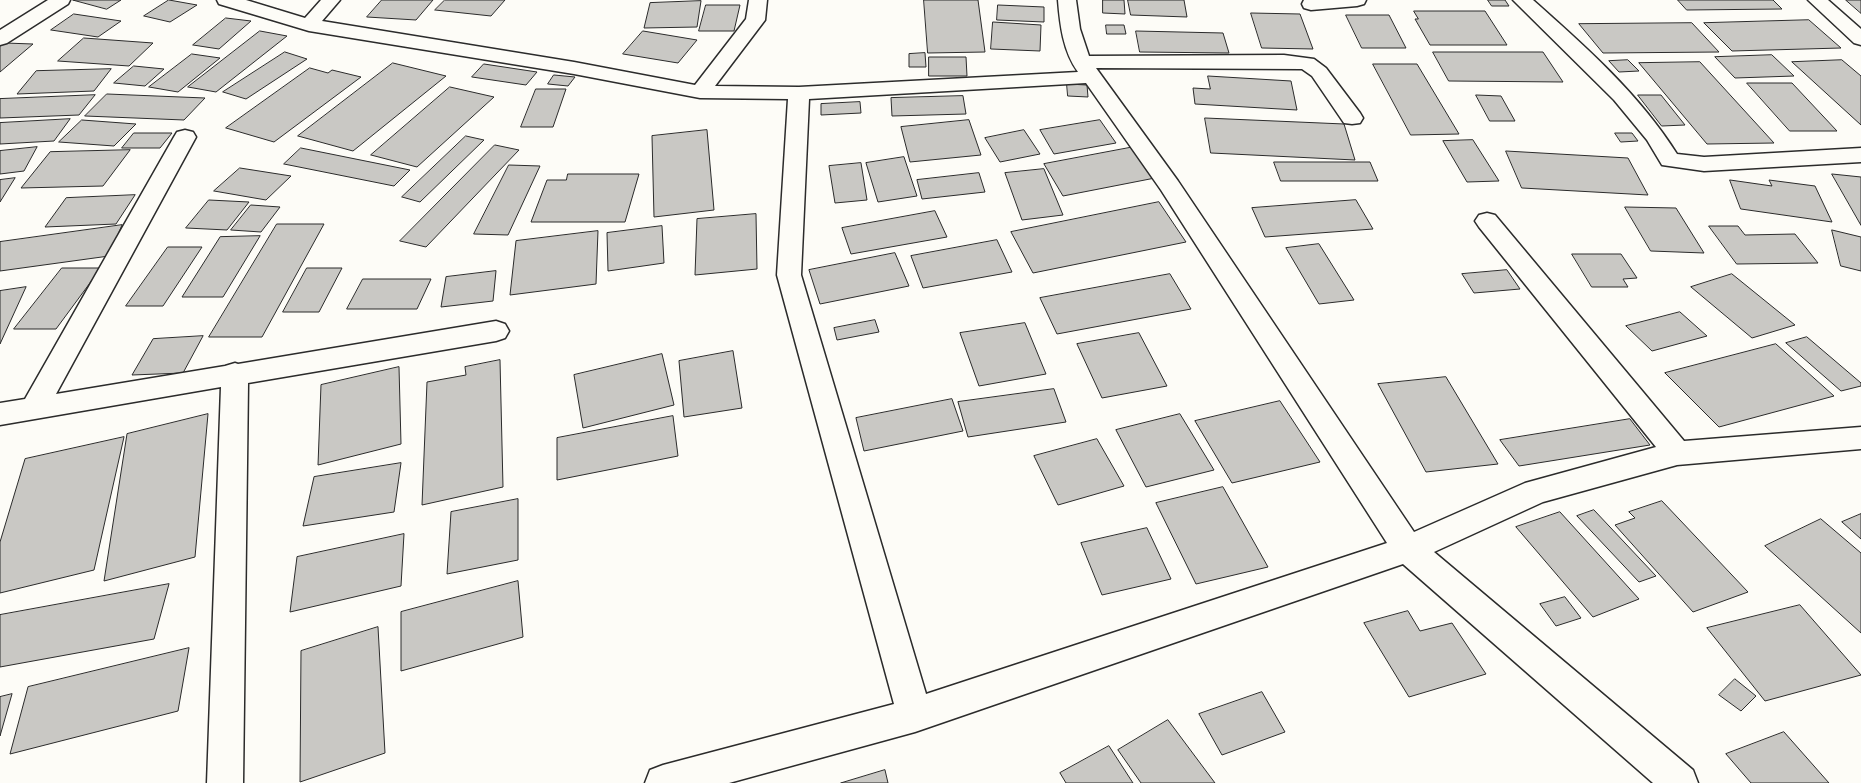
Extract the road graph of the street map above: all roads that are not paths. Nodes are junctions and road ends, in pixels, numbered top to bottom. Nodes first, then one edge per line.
1 (61, 0) edge
2 (226, 0) edge
3 (331, 0) edge
4 (758, 0) edge
5 (1067, 0) edge
6 (1357, 0) edge
7 (1522, 0) edge
8 (1817, 0) edge
9 (1311, 4) dead end
10 (309, 25) junction
11 (0, 39) edge
12 (1861, 39) edge
13 (1087, 69) junction
14 (700, 92) junction
15 (799, 93) junction
16 (1352, 118) dead end
17 (185, 137) dead end
18 (1861, 155) edge
19 (1487, 221) dead end
20 (496, 331) dead end
21 (235, 374) junction
22 (35, 407) junction
23 (0, 414) edge
24 (1861, 438) edge
25 (1677, 452) junction
26 (1408, 549) junction
27 (915, 714) junction
28 (225, 783) edge
29 (663, 783) edge
30 (1680, 783) edge

1 - 11 street
2 - 10 street
3 - 10 street
4 - 14 street
5 - 13 street
6 - 9 street
7 - 18 street
8 - 12 street
10 - 14 street
13 - 15 street
13 - 16 street
13 - 26 street
14 - 15 street
15 - 27 street
17 - 22 street
19 - 25 street
20 - 21 street
21 - 22 street
21 - 28 street
22 - 23 street
24 - 25 street
25 - 26 street
26 - 27 street
26 - 30 street
27 - 29 street

